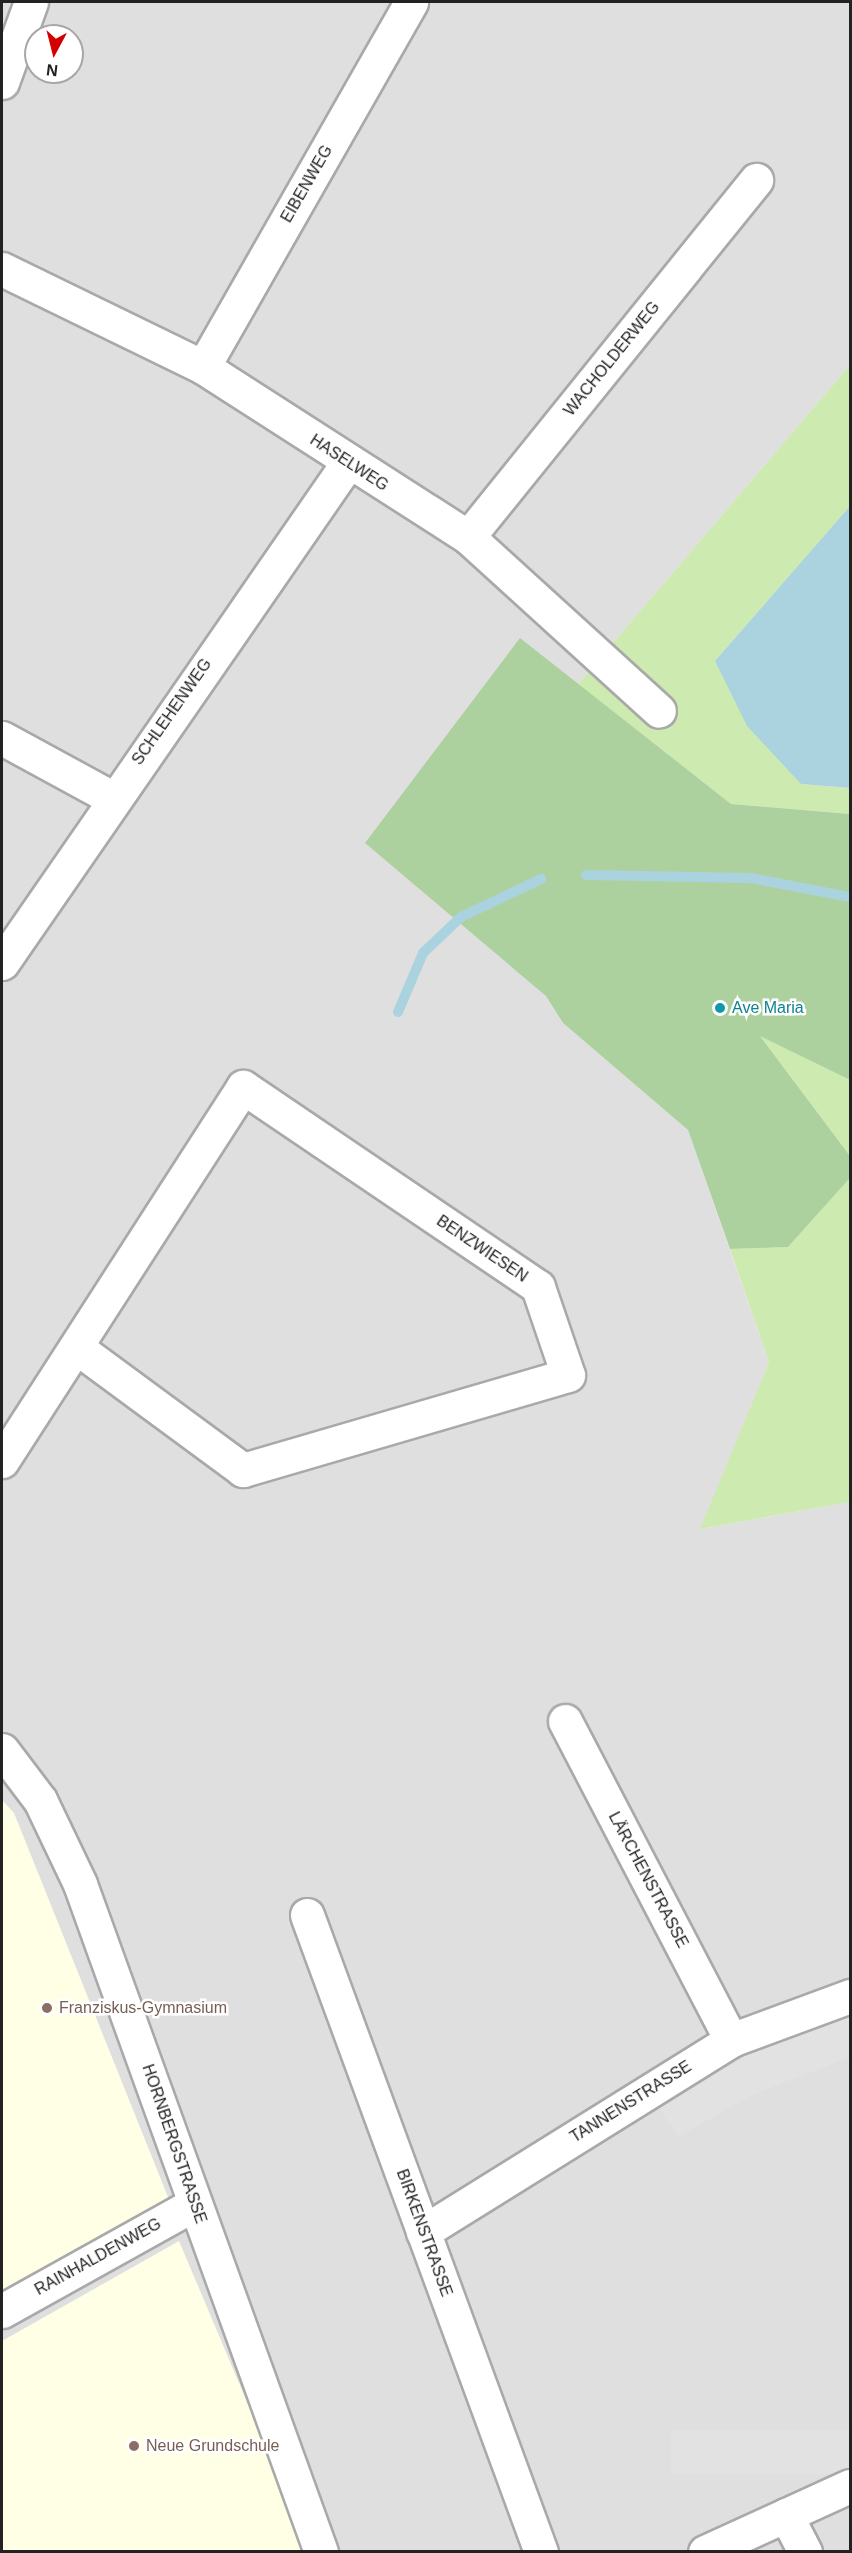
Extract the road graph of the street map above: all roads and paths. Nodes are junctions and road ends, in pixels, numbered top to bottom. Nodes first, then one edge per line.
1 (32, 2) edge
2 (411, 2) edge
3 (2, 82) edge
4 (756, 180) dead end
5 (2, 269) edge
6 (203, 367) junction
7 (348, 464) junction
8 (468, 537) junction
9 (660, 711) dead end
10 (2, 738) edge
11 (112, 798) junction
12 (2, 963) edge
13 (76, 1347) junction
14 (2, 1461) edge
15 (565, 1721) dead end
16 (2, 1750) edge
17 (307, 1915) dead end
18 (850, 1996) edge
19 (731, 2040) junction
20 (194, 2204) junction
21 (423, 2232) junction
22 (2, 2311) edge
23 (850, 2486) edge
24 (786, 2514) junction
25 (321, 2552) edge
26 (541, 2552) edge
27 (705, 2552) edge
28 (805, 2552) edge

1 - 3 street
2 - 6 street, EIBENWEG
4 - 8 street, WACHOLDERWEG
5 - 6 street, HASELWEG
6 - 7 street, HASELWEG
7 - 8 street, HASELWEG
7 - 11 street, SCHLEHENWEG
8 - 9 street, HASELWEG
10 - 11 street
11 - 12 street, SCHLEHENWEG
13 - 13 street, BENZWIESEN
13 - 14 street, BENZWIESEN
15 - 19 street, LÄRCHENSTRASSE
16 - 20 street, HORNBERGSTRASSE
17 - 21 street, BIRKENSTRASSE
18 - 19 street, TANNENSTRASSE
19 - 21 street, TANNENSTRASSE
20 - 22 street, RAINHALDENWEG
20 - 25 street, HORNBERGSTRASSE
21 - 26 street, BIRKENSTRASSE
23 - 24 street
24 - 27 street
24 - 28 street

